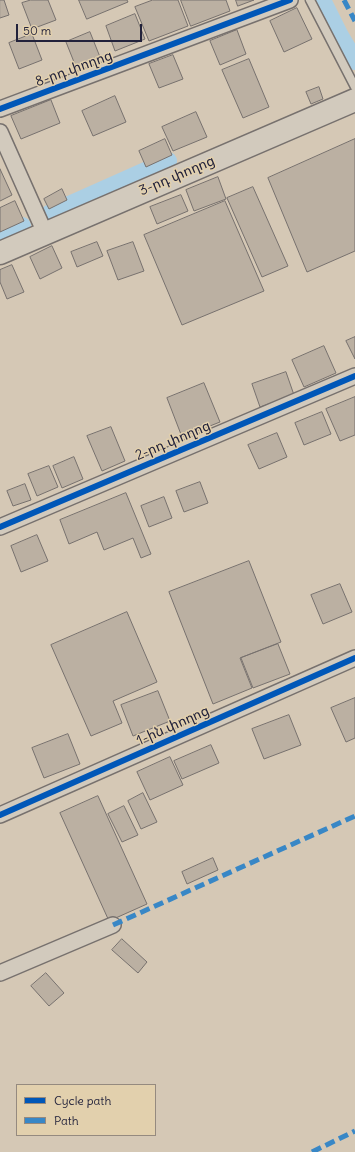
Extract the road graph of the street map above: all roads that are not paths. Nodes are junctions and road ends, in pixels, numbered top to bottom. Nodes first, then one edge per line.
1 (290, 0) edge
2 (310, 0) edge
3 (355, 87) edge
4 (355, 100) edge
5 (0, 109) edge
6 (0, 132) edge
7 (45, 233) junction
8 (0, 253) edge
9 (355, 376) edge
10 (0, 527) edge
11 (355, 658) edge
12 (0, 815) edge
13 (113, 925) dead end
14 (0, 973) edge

1 - 5 street, 8-րդ փողոց
2 - 3 lane
4 - 7 main road, 3-րդ փողոց
6 - 7 street
7 - 8 main road, 3-րդ փողոց
9 - 10 street, 2-րդ փողոց
11 - 12 street, 1-ին փողոց
13 - 14 street

